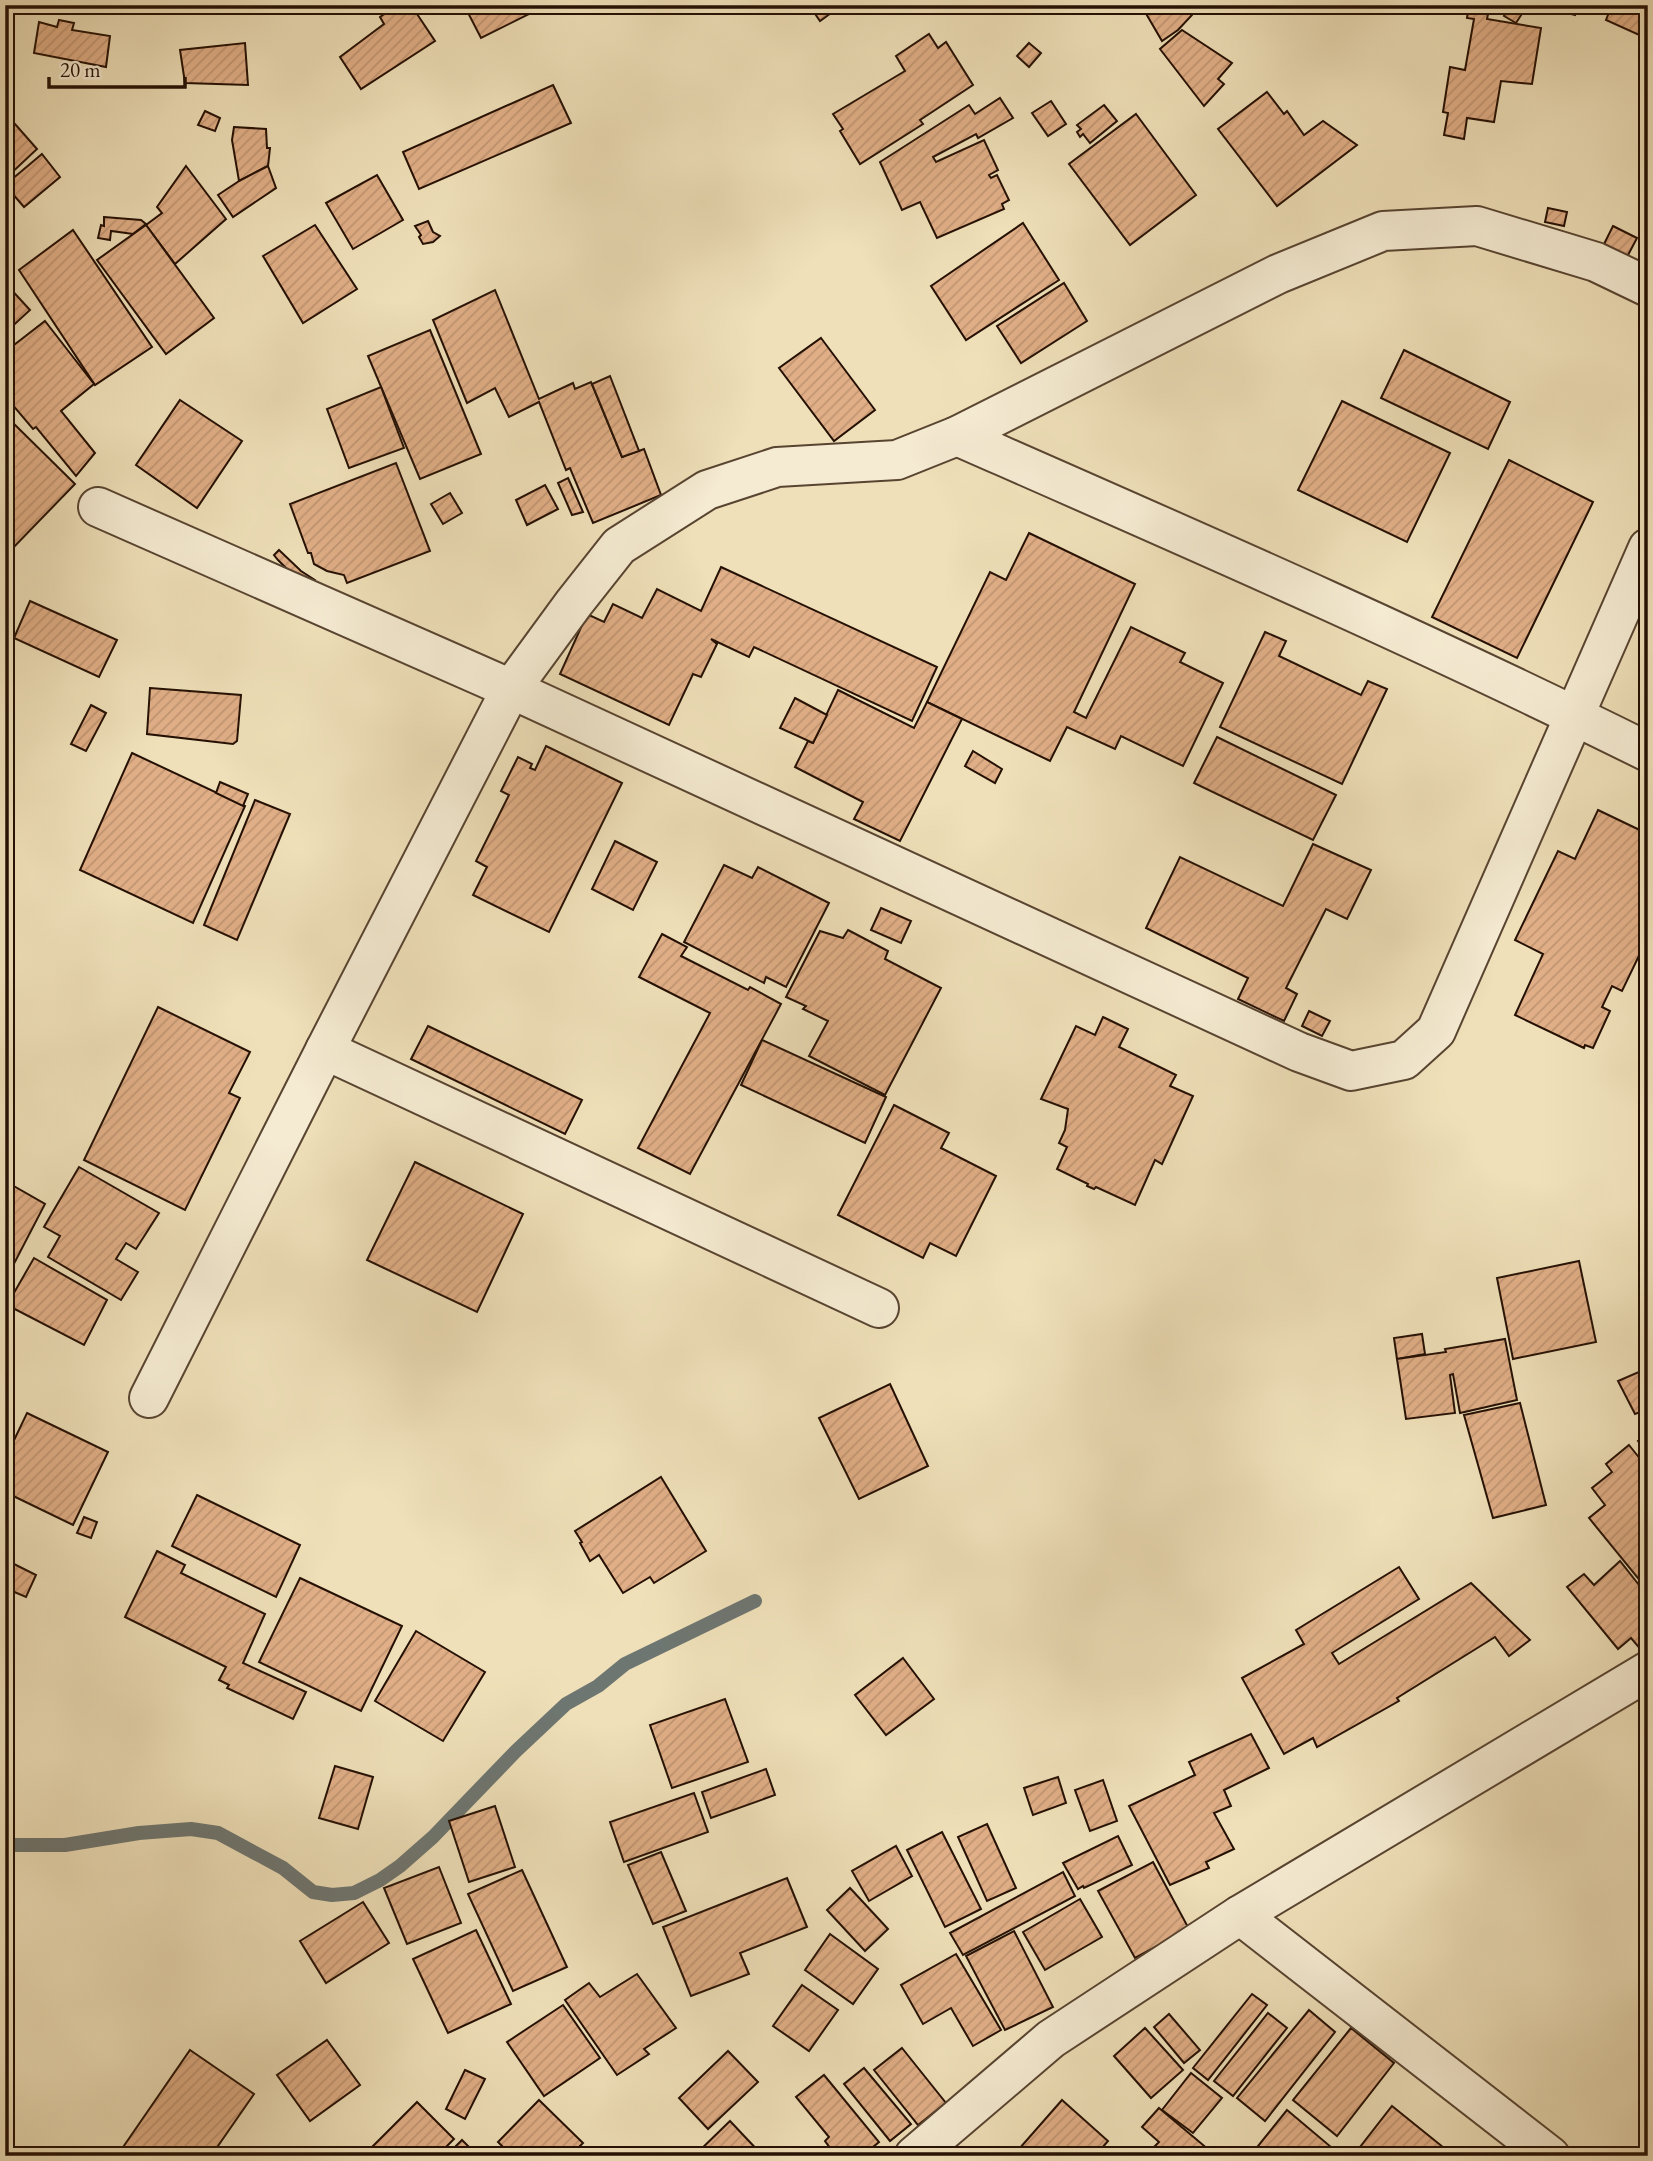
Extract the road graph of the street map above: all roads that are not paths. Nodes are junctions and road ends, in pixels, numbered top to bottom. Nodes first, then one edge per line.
1 (1648, 287) edge
2 (957, 436) junction
3 (98, 507) dead end
4 (1648, 548) edge
5 (511, 689) junction
6 (1574, 715) junction
7 (1648, 752) edge
8 (325, 1049) junction
9 (880, 1308) dead end
10 (149, 1398) dead end
11 (1648, 1671) edge
12 (1240, 1915) junction
13 (914, 2156) edge
14 (1550, 2156) edge

1 - 2 street
2 - 5 street
2 - 6 street
3 - 5 street
4 - 6 street
5 - 6 street
5 - 8 street
6 - 7 street
8 - 9 street
8 - 10 street
11 - 12 street
12 - 13 street
12 - 14 street

